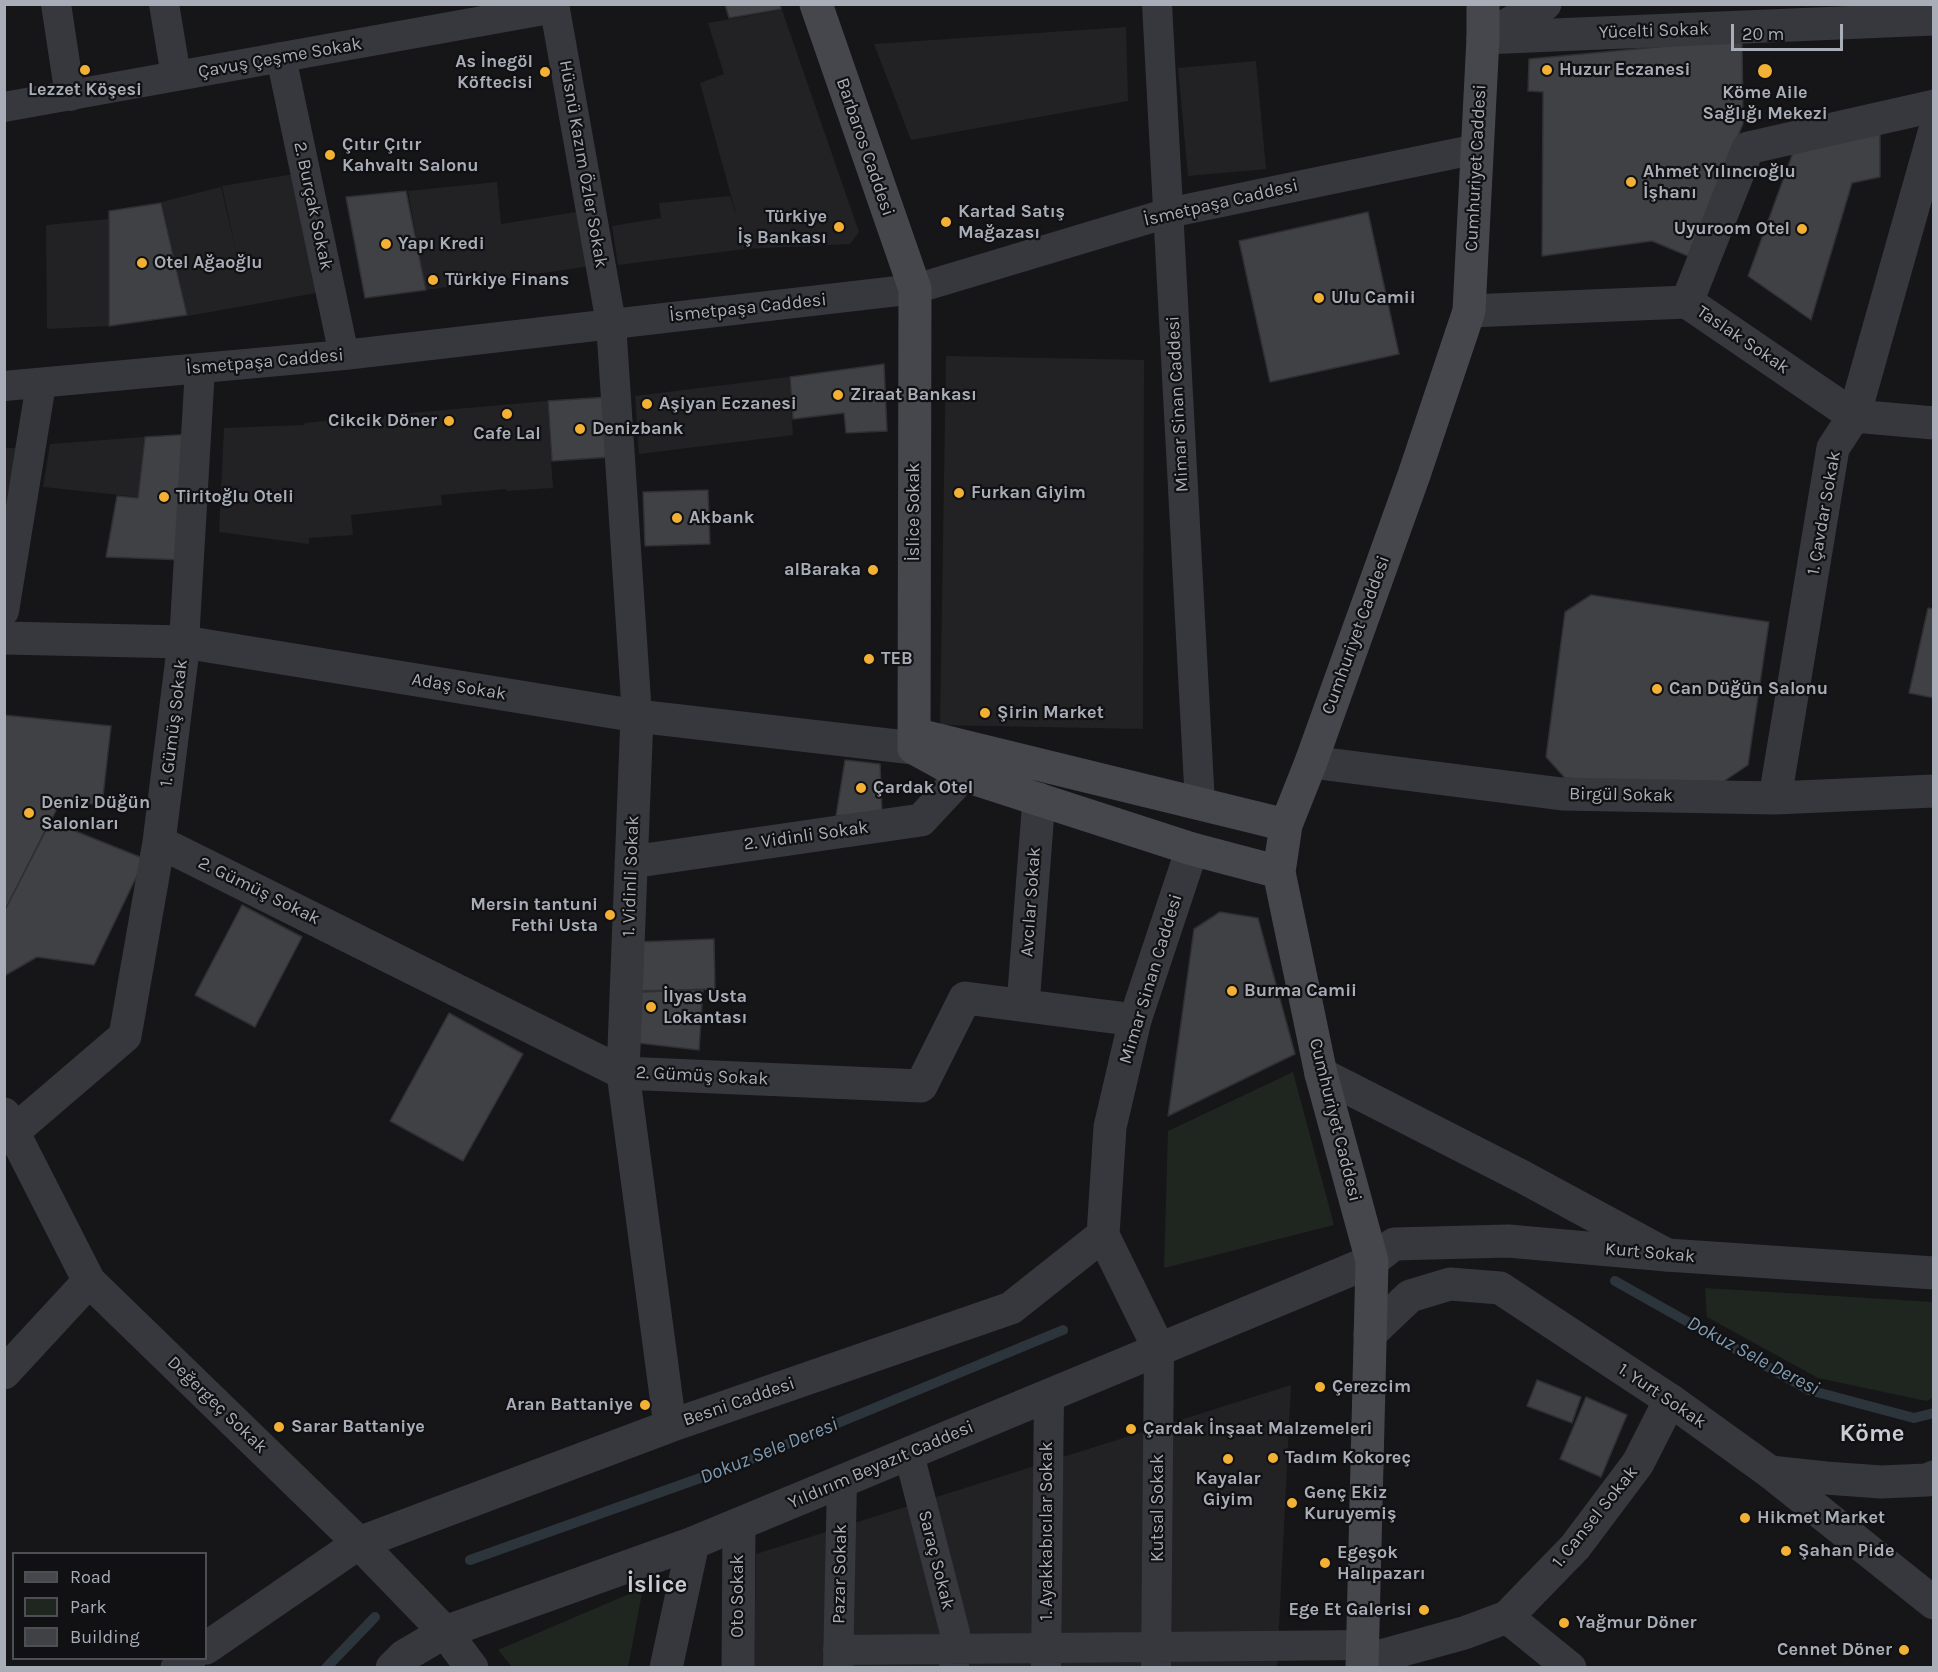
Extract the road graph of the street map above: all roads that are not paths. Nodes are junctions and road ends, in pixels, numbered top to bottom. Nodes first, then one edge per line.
1 (57, 4) edge
2 (164, 4) edge
3 (816, 4) edge
4 (1157, 4) edge
5 (1483, 4) edge
6 (1545, 4) edge
7 (555, 6) edge
8 (1934, 19) edge
9 (1483, 38) junction
10 (281, 57) junction
11 (176, 76) junction
12 (70, 96) junction
13 (1934, 106) edge
14 (4, 107) edge
15 (1934, 133) edge
16 (1477, 149) junction
17 (1168, 213) junction
18 (915, 289) junction
19 (1687, 302) junction
20 (1469, 311) junction
21 (611, 323) junction
22 (344, 355) junction
23 (200, 368) junction
24 (41, 384) junction
25 (4, 386) edge
26 (1854, 416) junction
27 (1934, 423) edge
28 (4, 611) edge
29 (4, 638) edge
30 (184, 642) junction
31 (637, 716) junction
32 (914, 741) junction
33 (1311, 762) junction
34 (963, 775) junction
35 (1934, 792) edge
36 (1775, 798) junction
37 (1039, 799) junction
38 (1200, 804) junction
39 (1286, 825) junction
40 (159, 842) junction
41 (1192, 849) junction
42 (631, 862) junction
43 (1279, 872) junction
44 (1023, 1005) junction
45 (1135, 1020) junction
46 (624, 1073) junction
47 (1321, 1074) junction
48 (9, 1123) edge
49 (1103, 1235) junction
50 (1508, 1241) junction
51 (1667, 1255) junction
52 (1372, 1261) junction
53 (1934, 1273) edge
54 (89, 1281) junction
55 (1500, 1288) junction
56 (1370, 1334) junction
57 (1159, 1349) junction
58 (4, 1373) edge
59 (1048, 1395) junction
60 (1670, 1400) junction
61 (670, 1426) junction
62 (909, 1454) junction
63 (1770, 1472) junction
64 (1934, 1478) edge
65 (842, 1481) junction
66 (739, 1524) junction
67 (359, 1543) junction
68 (693, 1543) junction
69 (1934, 1604) edge
70 (1507, 1617) junction
71 (445, 1632) junction
72 (207, 1647) edge
73 (1156, 1657) edge
74 (954, 1658) edge
75 (1046, 1658) edge
76 (1363, 1658) edge
77 (838, 1659) edge
78 (392, 1668) edge
79 (472, 1668) edge
80 (666, 1668) edge
81 (738, 1668) edge
82 (1570, 1668) edge

1 - 12 street
2 - 11 street
3 - 18 main road, Barbaros Caddesi
4 - 17 street, Mimar Sinan Caddesi
5 - 9 main road, Cumhuriyet Caddesi
6 - 9 street
7 - 10 street, Çavuş Çeşme Sokak
7 - 21 street, Hüsnü Kazım Özler Sokak
8 - 9 street, Yücelti Sokak
9 - 16 main road, Cumhuriyet Caddesi
10 - 11 street, Çavuş Çeşme Sokak
10 - 22 street, 2. Burçak Sokak
11 - 12 street, Çavuş Çeşme Sokak
12 - 14 street, Çavuş Çeşme Sokak
13 - 19 street
15 - 26 street, 1. Çavdar Sokak
16 - 17 street, İsmetpaşa Caddesi
16 - 20 main road, Cumhuriyet Caddesi
17 - 18 street, İsmetpaşa Caddesi
17 - 38 street, Mimar Sinan Caddesi
18 - 21 street, İsmetpaşa Caddesi
18 - 32 main road, İslice Sokak
19 - 20 street, Taslak Sokak
19 - 26 street, Taslak Sokak
20 - 33 main road, Cumhuriyet Caddesi
21 - 22 street, İsmetpaşa Caddesi
21 - 31 street, 1. Vidinli Sokak
22 - 23 street, İsmetpaşa Caddesi
23 - 24 street, İsmetpaşa Caddesi
23 - 30 street, 1. Gümüş Sokak
24 - 25 street, İsmetpaşa Caddesi
24 - 28 street
26 - 27 street, Taslak Sokak
26 - 36 street, 1. Çavdar Sokak
29 - 30 street, Adaş Sokak
30 - 31 street, Adaş Sokak
30 - 40 street, 1. Gümüş Sokak
31 - 32 street, Adaş Sokak
31 - 42 street, 1. Vidinli Sokak
32 - 34 main road
32 - 38 main road
33 - 36 street, Birgül Sokak
33 - 39 main road, Cumhuriyet Caddesi
34 - 37 main road
34 - 42 street, 2. Vidinli Sokak
35 - 36 street, Birgül Sokak
37 - 41 main road
37 - 44 street, Avcılar Sokak
38 - 39 main road
38 - 41 main road
39 - 43 main road, Cumhuriyet Caddesi
40 - 46 street, 2. Gümüş Sokak
40 - 48 street, 1. Gümüş Sokak
41 - 43 main road
41 - 45 street, Mimar Sinan Caddesi
42 - 46 street, 1. Vidinli Sokak
43 - 47 main road, Cumhuriyet Caddesi
44 - 45 street, 2. Gümüş Sokak
44 - 46 street, 2. Gümüş Sokak
45 - 49 street, Mimar Sinan Caddesi
46 - 61 street, 1. Vidinli Sokak
47 - 51 street
47 - 52 main road, Cumhuriyet Caddesi
48 - 54 street, Değergeç Sokak
49 - 57 street, Mimar Sinan Caddesi
49 - 61 street, Besni Caddesi
50 - 51 street, Kurt Sokak
50 - 52 street, Kurt Sokak
50 - 55 street
51 - 53 street, Kurt Sokak
52 - 56 main road, Cumhuriyet Caddesi
52 - 57 street, Yıldırım Beyazıt Caddesi
54 - 58 street
54 - 67 street, Değergeç Sokak
55 - 56 street, 1. Yurt Sokak
55 - 60 street, 1. Yurt Sokak
56 - 76 main road, Cumhuriyet Caddesi
57 - 59 street, Yıldırım Beyazıt Caddesi
57 - 73 street, Kutsal Sokak
59 - 62 street, Yıldırım Beyazıt Caddesi
59 - 75 street, 1. Ayakkabıcılar Sokak
60 - 63 street, 1. Yurt Sokak
60 - 70 street, 1. Cansel Sokak
61 - 67 street, Besni Caddesi
62 - 65 street, Yıldırım Beyazıt Caddesi
62 - 74 street, Saraç Sokak
63 - 64 street
63 - 69 street, 1. Yurt Sokak
65 - 66 street, Yıldırım Beyazıt Caddesi
65 - 77 street, Pazar Sokak
66 - 68 street, Yıldırım Beyazıt Caddesi
66 - 81 street, Oto Sokak
67 - 71 street, Değergeç Sokak
67 - 72 street, Besni Caddesi
68 - 71 street, Yıldırım Beyazıt Caddesi
68 - 80 street
70 - 76 street, 1. Cansel Sokak
70 - 82 street
71 - 78 street, Yıldırım Beyazıt Caddesi
71 - 79 street, Değergeç Sokak
73 - 75 street
73 - 76 street
74 - 75 street
74 - 77 street

